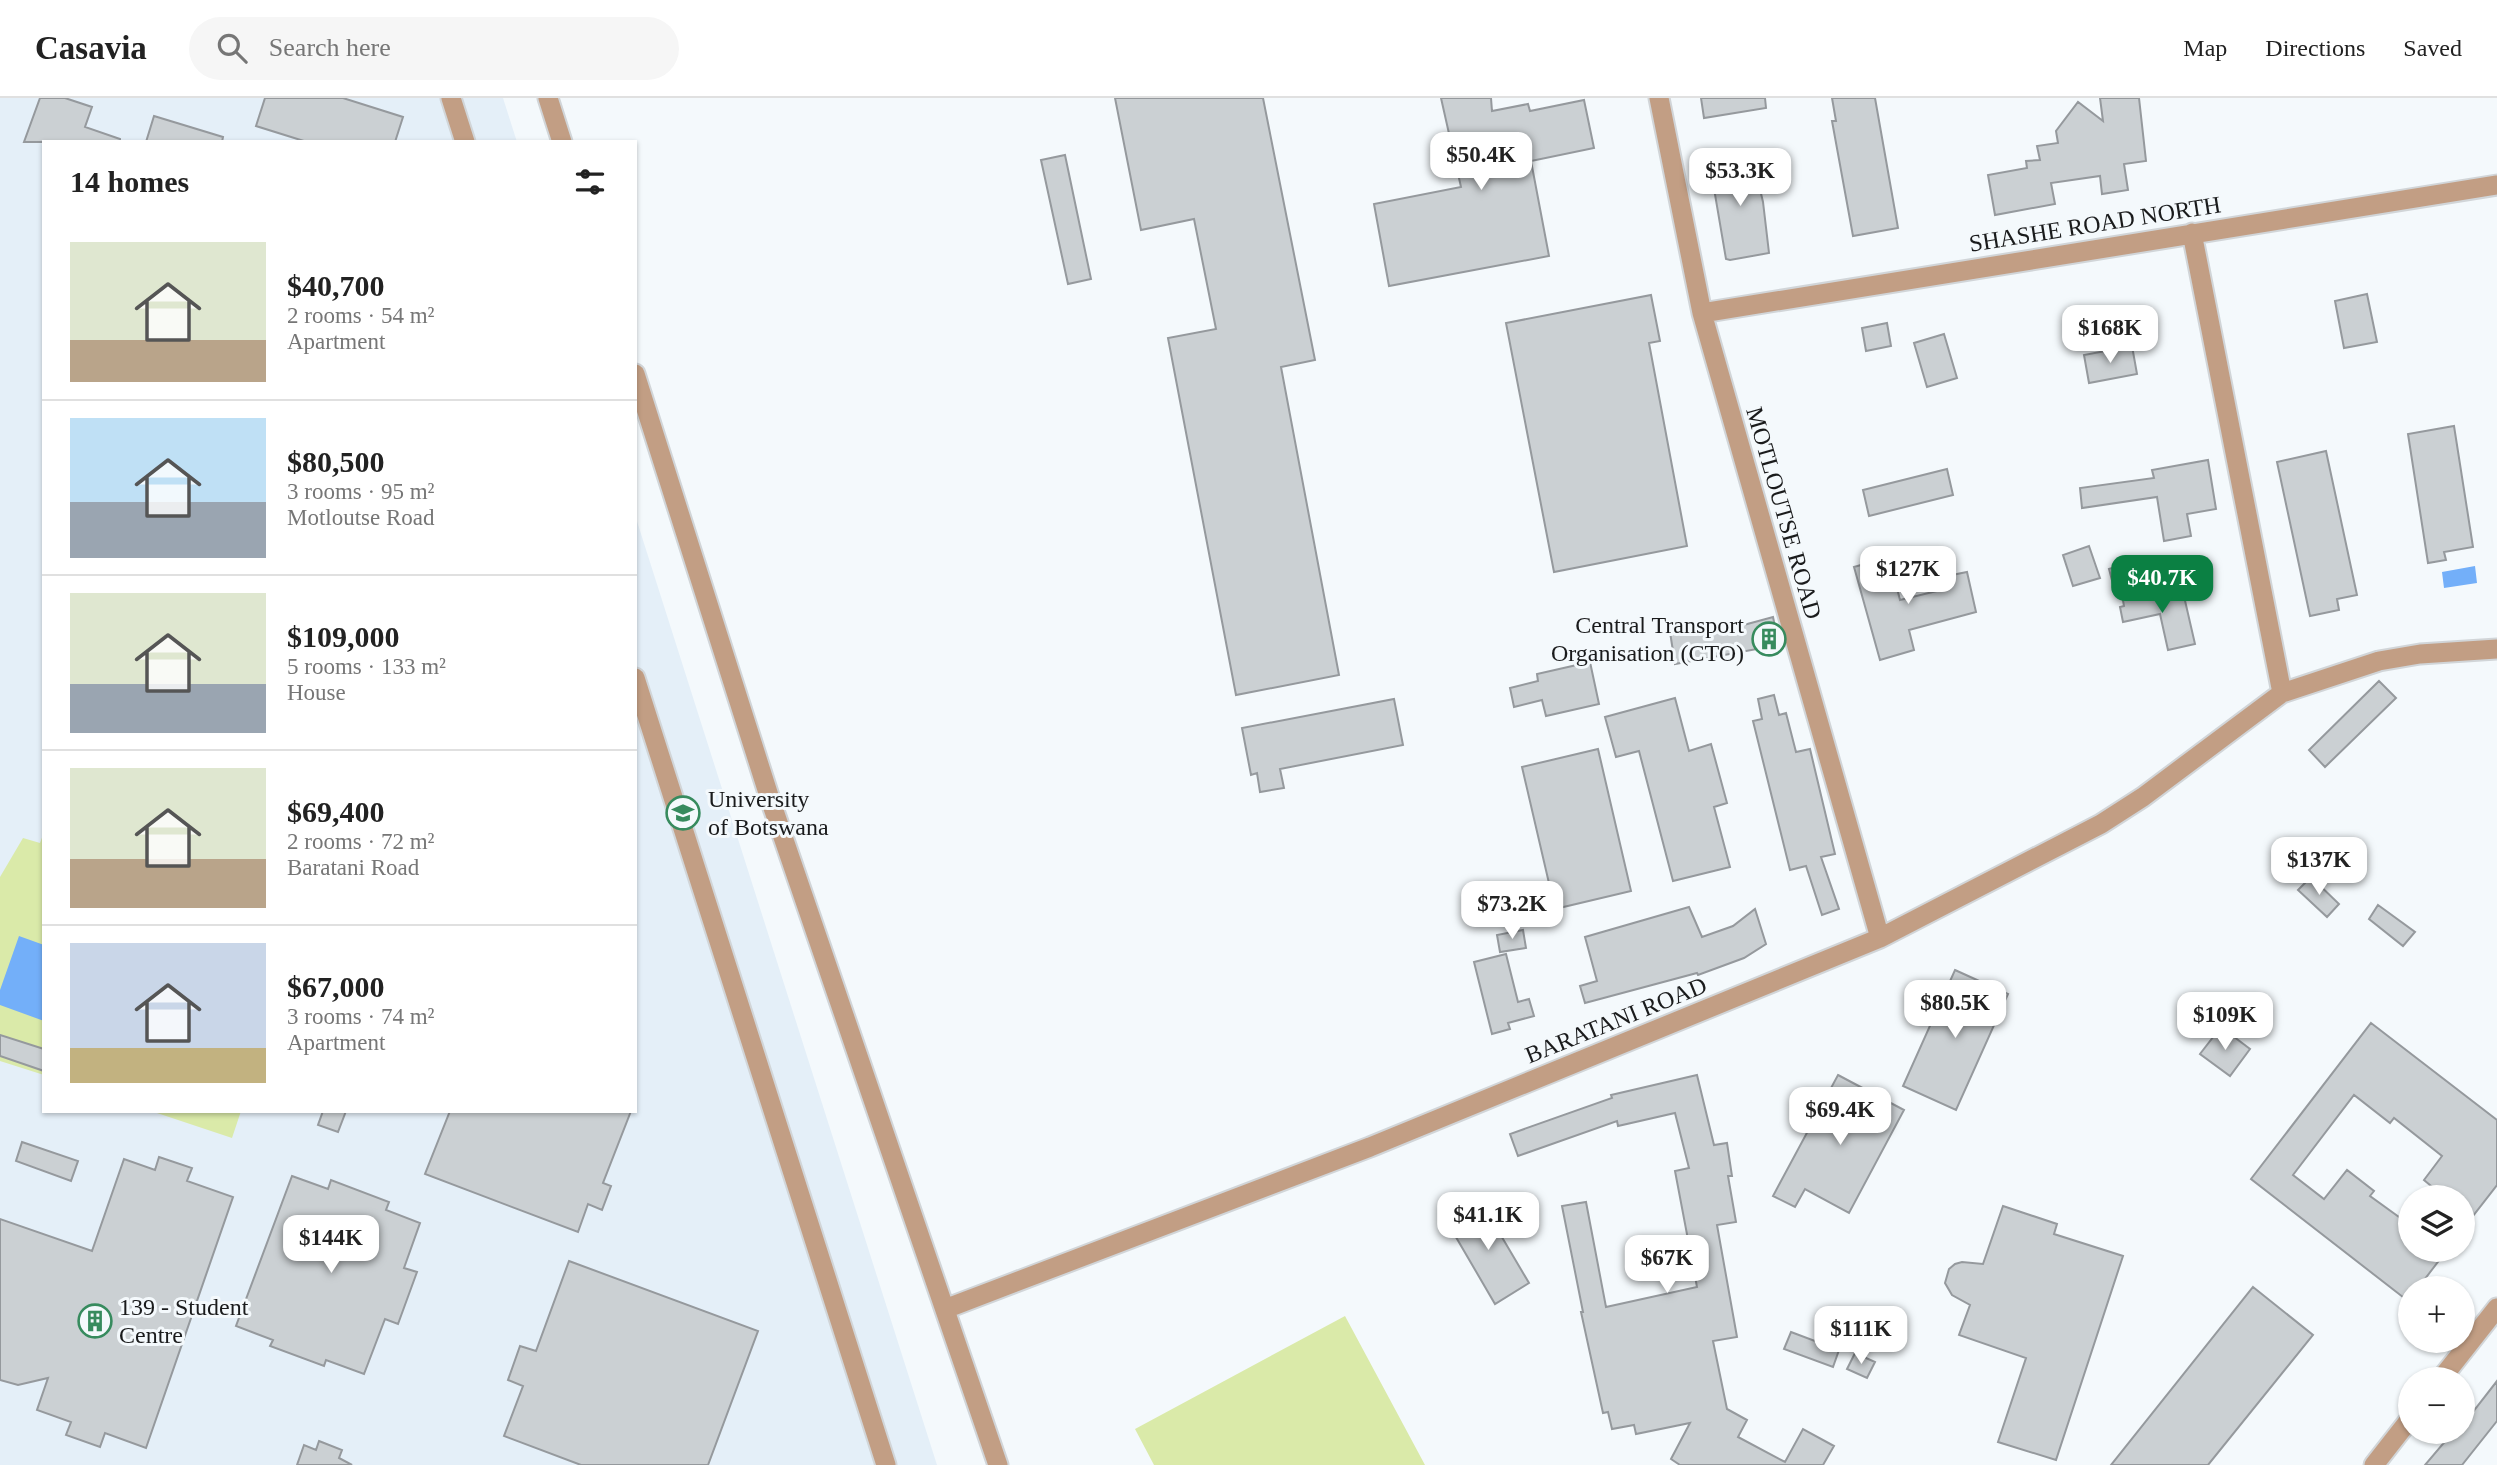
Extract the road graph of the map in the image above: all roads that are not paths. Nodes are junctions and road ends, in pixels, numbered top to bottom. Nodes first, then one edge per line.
1 (451, 98) edge
2 (548, 98) edge
3 (1659, 98) edge
4 (464, 140) edge
5 (561, 140) edge
6 (2497, 185) edge
7 (2192, 233) junction
8 (1702, 313) junction
9 (637, 380) edge
10 (2497, 649) edge
11 (637, 684) edge
12 (2283, 693) junction
13 (1880, 938) junction
14 (2497, 1308) edge
15 (946, 1309) junction
16 (2450, 1367) edge
17 (2398, 1434) edge
18 (886, 1465) edge
19 (998, 1465) edge
20 (2374, 1465) edge

1 - 4 street
2 - 5 street
3 - 8 street, MOTLOUTSE ROAD
6 - 7 street, SHASHE ROAD NORTH
7 - 8 street, SHASHE ROAD NORTH
7 - 12 street
8 - 13 street, MOTLOUTSE ROAD
9 - 15 street
10 - 12 street, BARATANI ROAD
11 - 18 street
12 - 13 street, BARATANI ROAD
13 - 15 street, BARATANI ROAD
14 - 16 street
15 - 19 street
17 - 20 street

